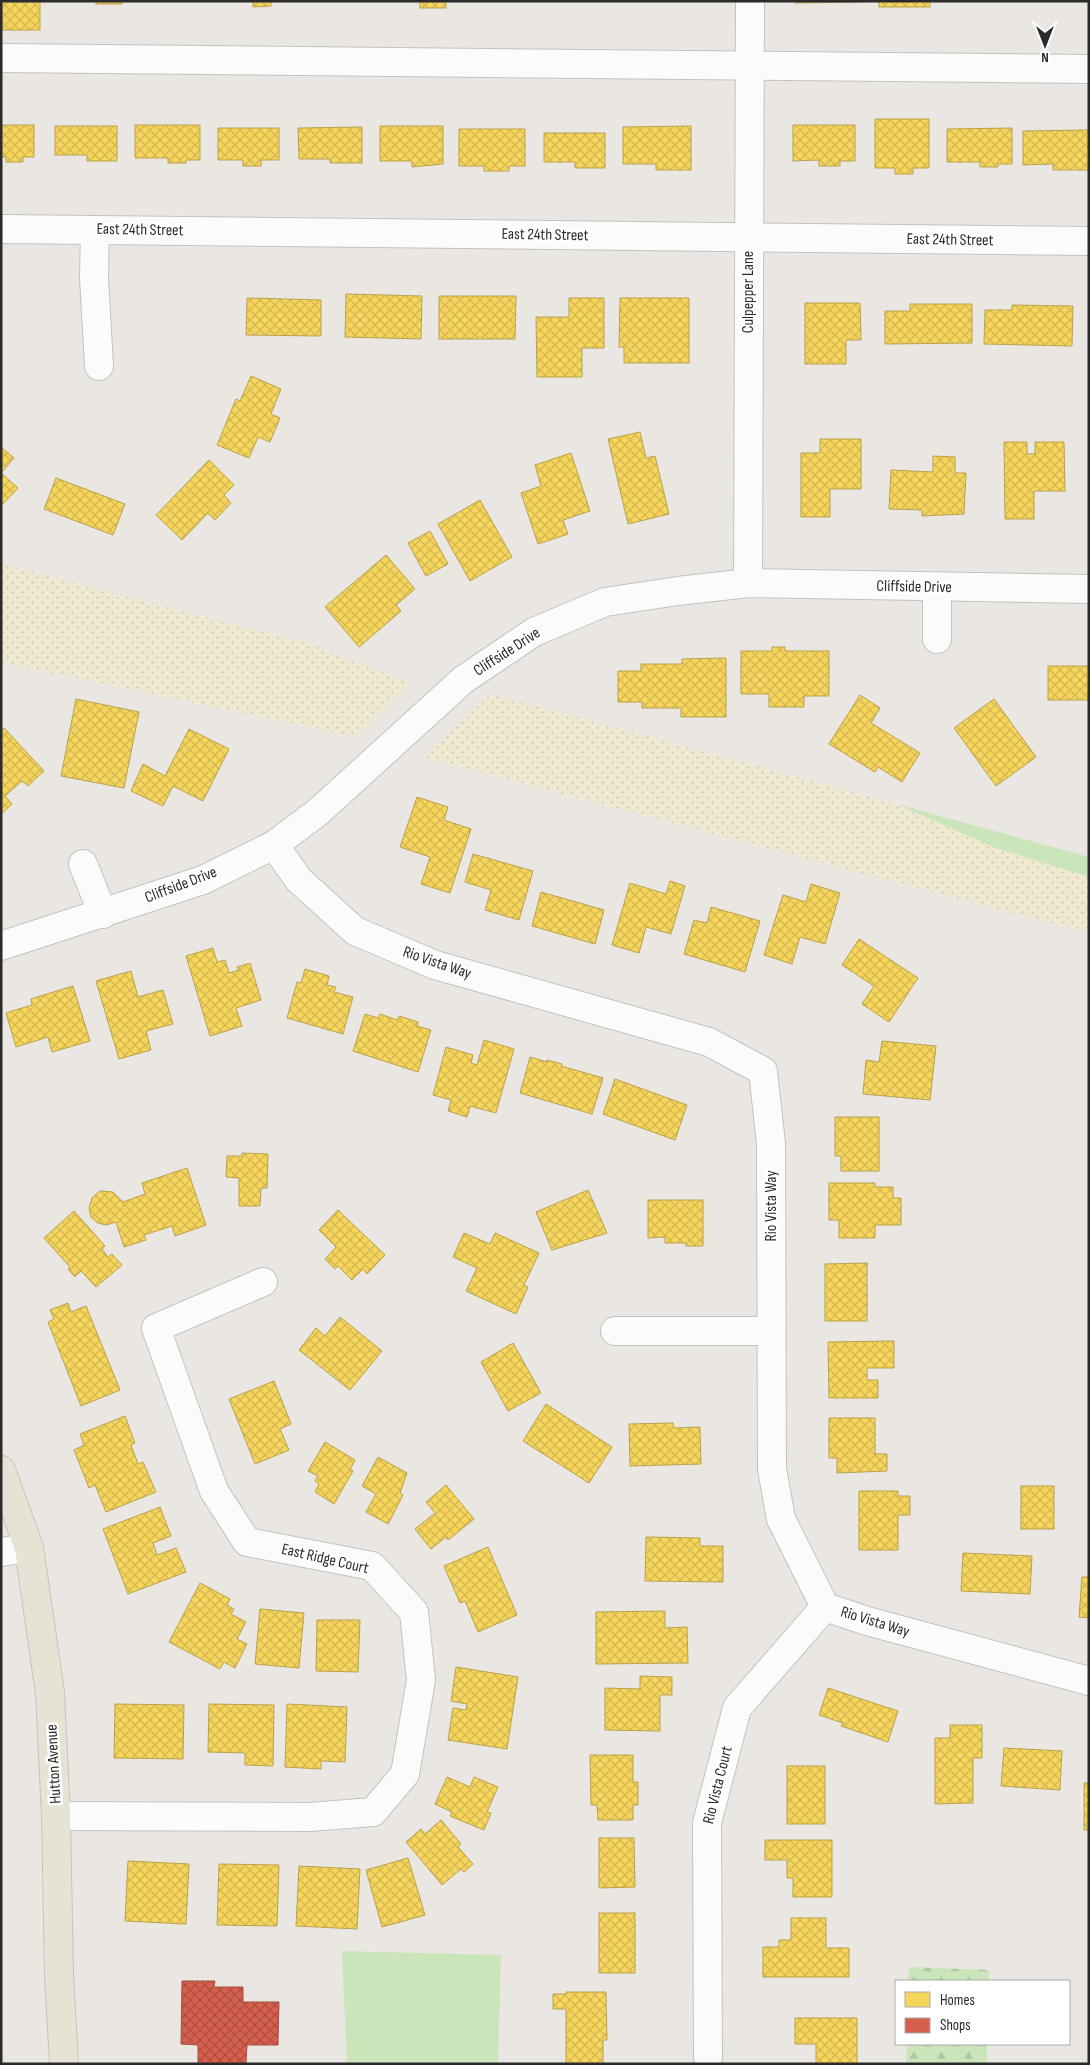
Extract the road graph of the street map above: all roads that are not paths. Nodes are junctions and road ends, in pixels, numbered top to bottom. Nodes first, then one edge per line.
1 (750, 1) edge
2 (1, 58) edge
3 (749, 66) junction
4 (1089, 69) edge
5 (1, 229) edge
6 (95, 230) junction
7 (748, 237) junction
8 (1089, 241) edge
9 (99, 366) dead end
10 (748, 583) junction
11 (937, 587) junction
12 (1089, 589) edge
13 (937, 639) dead end
14 (274, 845) junction
15 (83, 864) dead end
16 (103, 914) junction
17 (1, 946) edge
18 (263, 1282) dead end
19 (615, 1331) dead end
20 (771, 1331) junction
21 (1, 1470) edge
22 (29, 1548) junction
23 (1, 1552) edge
24 (825, 1607) junction
25 (1089, 1681) edge
26 (56, 1816) junction
27 (708, 2057) dead end
28 (64, 2064) edge

1 - 3 street, Culpepper Lane
2 - 3 street
3 - 4 street
3 - 7 street, Culpepper Lane
5 - 6 street, East 24th Street
6 - 7 street, East 24th Street
6 - 9 street
7 - 8 street, East 24th Street
7 - 10 street, Culpepper Lane
10 - 11 street, Cliffside Drive
10 - 14 street, Cliffside Drive
11 - 12 street, Cliffside Drive
11 - 13 street
14 - 16 street, Cliffside Drive
14 - 20 street, Rio Vista Way
15 - 16 street
16 - 17 street, Cliffside Drive
18 - 26 street, East Ridge Court
19 - 20 street
20 - 24 street, Rio Vista Way
21 - 22 main road, Hutton Avenue
22 - 23 street
22 - 26 main road, Hutton Avenue
24 - 25 street, Rio Vista Way
24 - 27 street, Rio Vista Court
26 - 28 main road, Hutton Avenue

